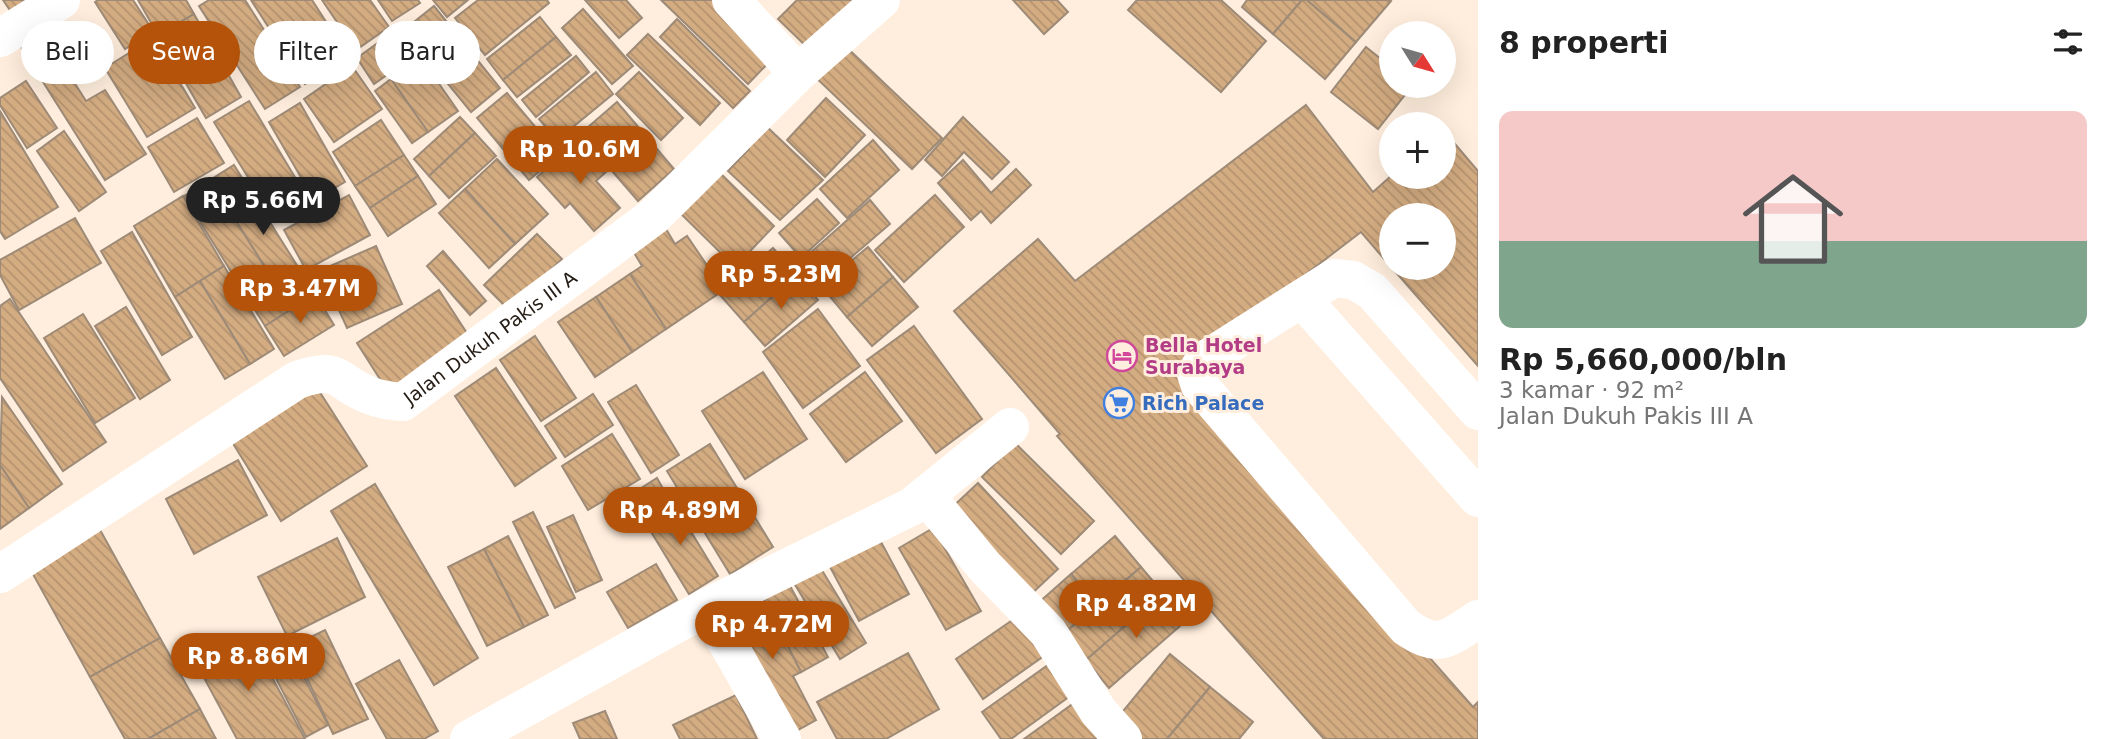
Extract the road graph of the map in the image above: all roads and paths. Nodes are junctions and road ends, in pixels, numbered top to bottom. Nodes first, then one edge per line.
1 (61, 0) edge
2 (731, 0) edge
3 (881, 0) edge
4 (3, 30) edge
5 (798, 73) junction
6 (1303, 300) junction
7 (1478, 411) edge
8 (1010, 426) dead end
9 (1478, 498) edge
10 (924, 504) junction
11 (0, 574) edge
12 (707, 607) junction
13 (1478, 619) edge
14 (469, 739) edge
15 (782, 739) edge
16 (1123, 739) edge

1 - 4 street
2 - 5 street
3 - 5 street, Jalan Dukuh Pakis III A
5 - 11 street, Jalan Dukuh Pakis III A
6 - 7 street
6 - 9 street
6 - 13 street
8 - 10 street
10 - 12 street
10 - 16 street
12 - 14 street
12 - 15 street

